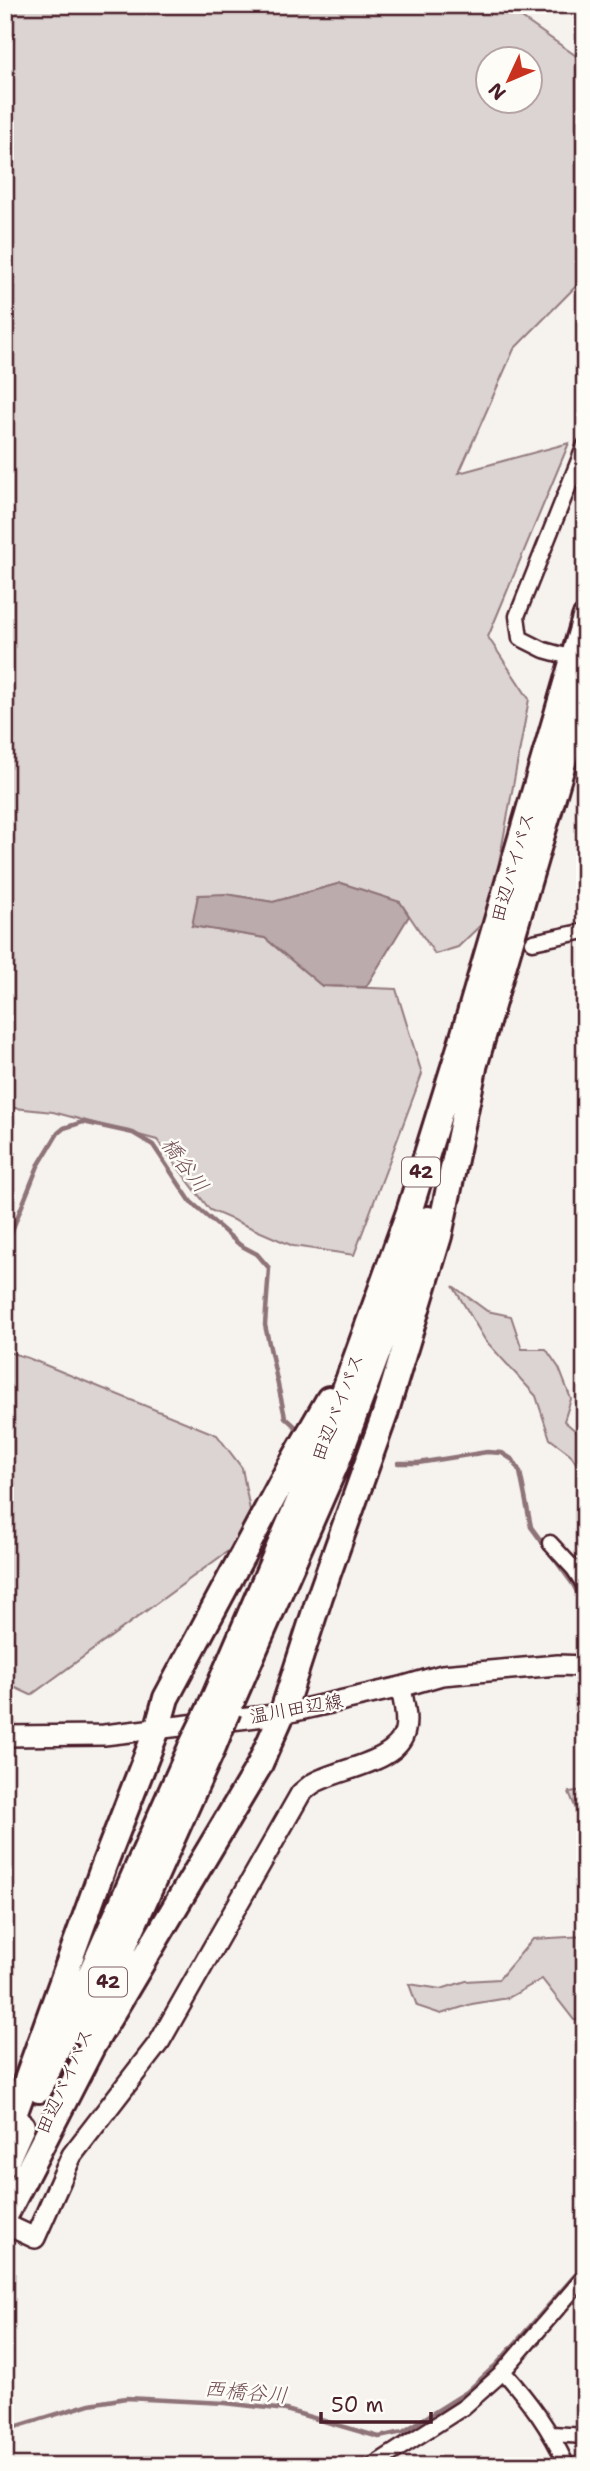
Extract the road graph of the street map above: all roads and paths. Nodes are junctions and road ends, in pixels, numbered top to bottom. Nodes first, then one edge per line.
1 (585, 445) edge
2 (580, 472) edge
3 (585, 618) edge
4 (573, 659) junction
5 (585, 688) edge
6 (585, 931) edge
7 (533, 942) dead end
8 (474, 1068) junction
9 (409, 1212) junction
10 (550, 1543) dead end
11 (585, 1586) edge
12 (585, 1667) edge
13 (401, 1687) junction
14 (219, 1710) junction
15 (282, 1714) junction
16 (158, 1727) junction
17 (5, 1736) edge
18 (201, 1750) junction
19 (5, 2140) edge
20 (5, 2164) edge
21 (5, 2215) edge
22 (5, 2224) edge
23 (585, 2276) edge
24 (503, 2371) junction
25 (552, 2434) junction
26 (585, 2436) edge
27 (394, 2453) junction
28 (372, 2466) edge
29 (385, 2466) edge
30 (567, 2466) edge

1 - 2 street
2 - 4 street
3 - 4 highway, 田辺バイパス / 42
4 - 9 highway, 田辺バイパス / 42
5 - 8 highway, 田辺バイパス / 42
6 - 7 street
8 - 14 highway, 田辺バイパス / 42
8 - 15 highway
9 - 14 highway, 田辺バイパス / 42
9 - 16 highway
10 - 11 street
12 - 13 street, 温川田辺線
13 - 15 street, 温川田辺線
13 - 22 street
14 - 18 highway, 田辺バイパス / 42, bridge
15 - 16 street, 温川田辺線
15 - 21 highway
16 - 17 street, 温川田辺線
16 - 19 highway
18 - 20 highway, 田辺バイパス / 42
18 - 21 highway, 田辺バイパス / 42
23 - 24 street
24 - 25 street
24 - 27 street
25 - 26 street
25 - 30 street
27 - 28 street
27 - 29 street

